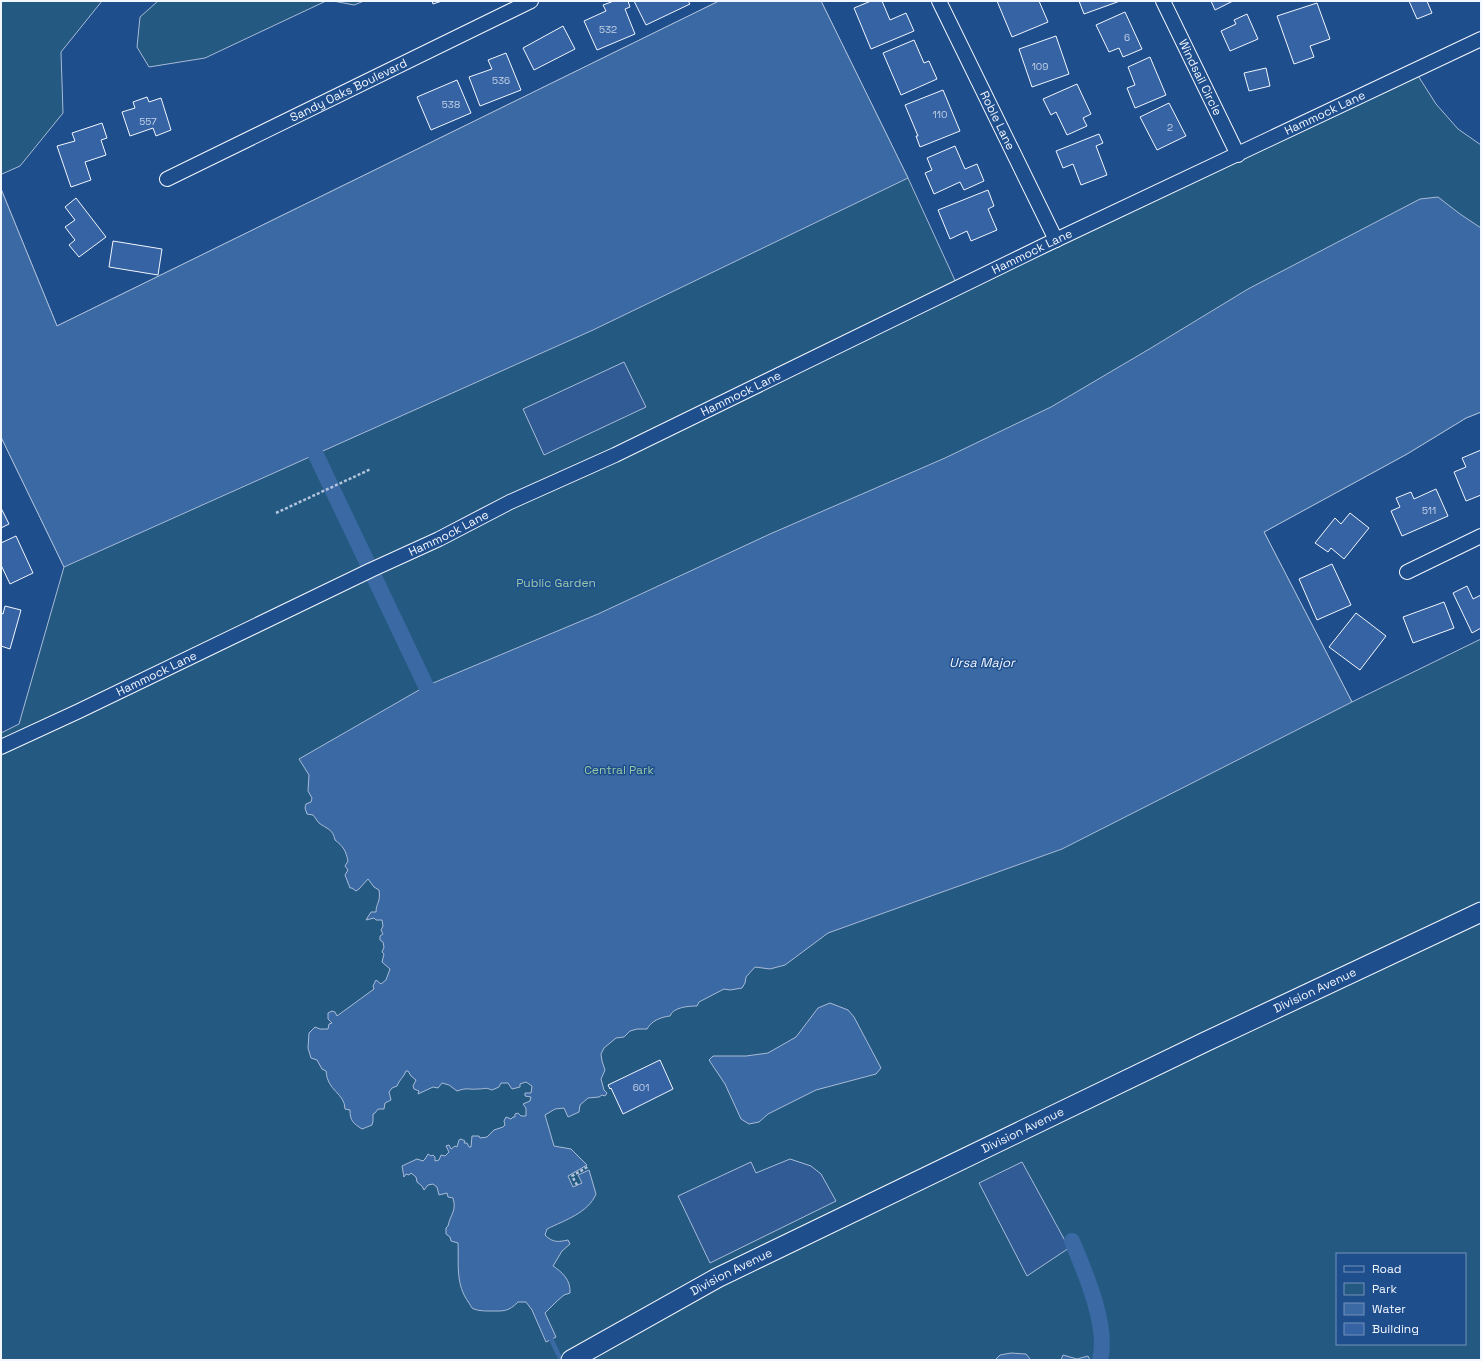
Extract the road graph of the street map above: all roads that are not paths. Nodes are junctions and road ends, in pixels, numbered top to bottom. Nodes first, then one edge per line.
1 (531, 1) edge
2 (940, 1) edge
3 (1163, 1) edge
4 (1481, 39) edge
5 (1238, 154) junction
6 (167, 179) dead end
7 (1056, 240) junction
8 (1481, 536) edge
9 (1407, 572) dead end
10 (1, 747) edge
11 (1481, 912) edge
12 (571, 1360) edge

1 - 6 street, Sandy Oaks Boulevard
2 - 7 street, Roble Lane
3 - 5 street, Windsail Circle
4 - 5 street, Hammock Lane
5 - 7 street, Hammock Lane
7 - 10 street, Hammock Lane
8 - 9 street
11 - 12 street, Division Avenue

